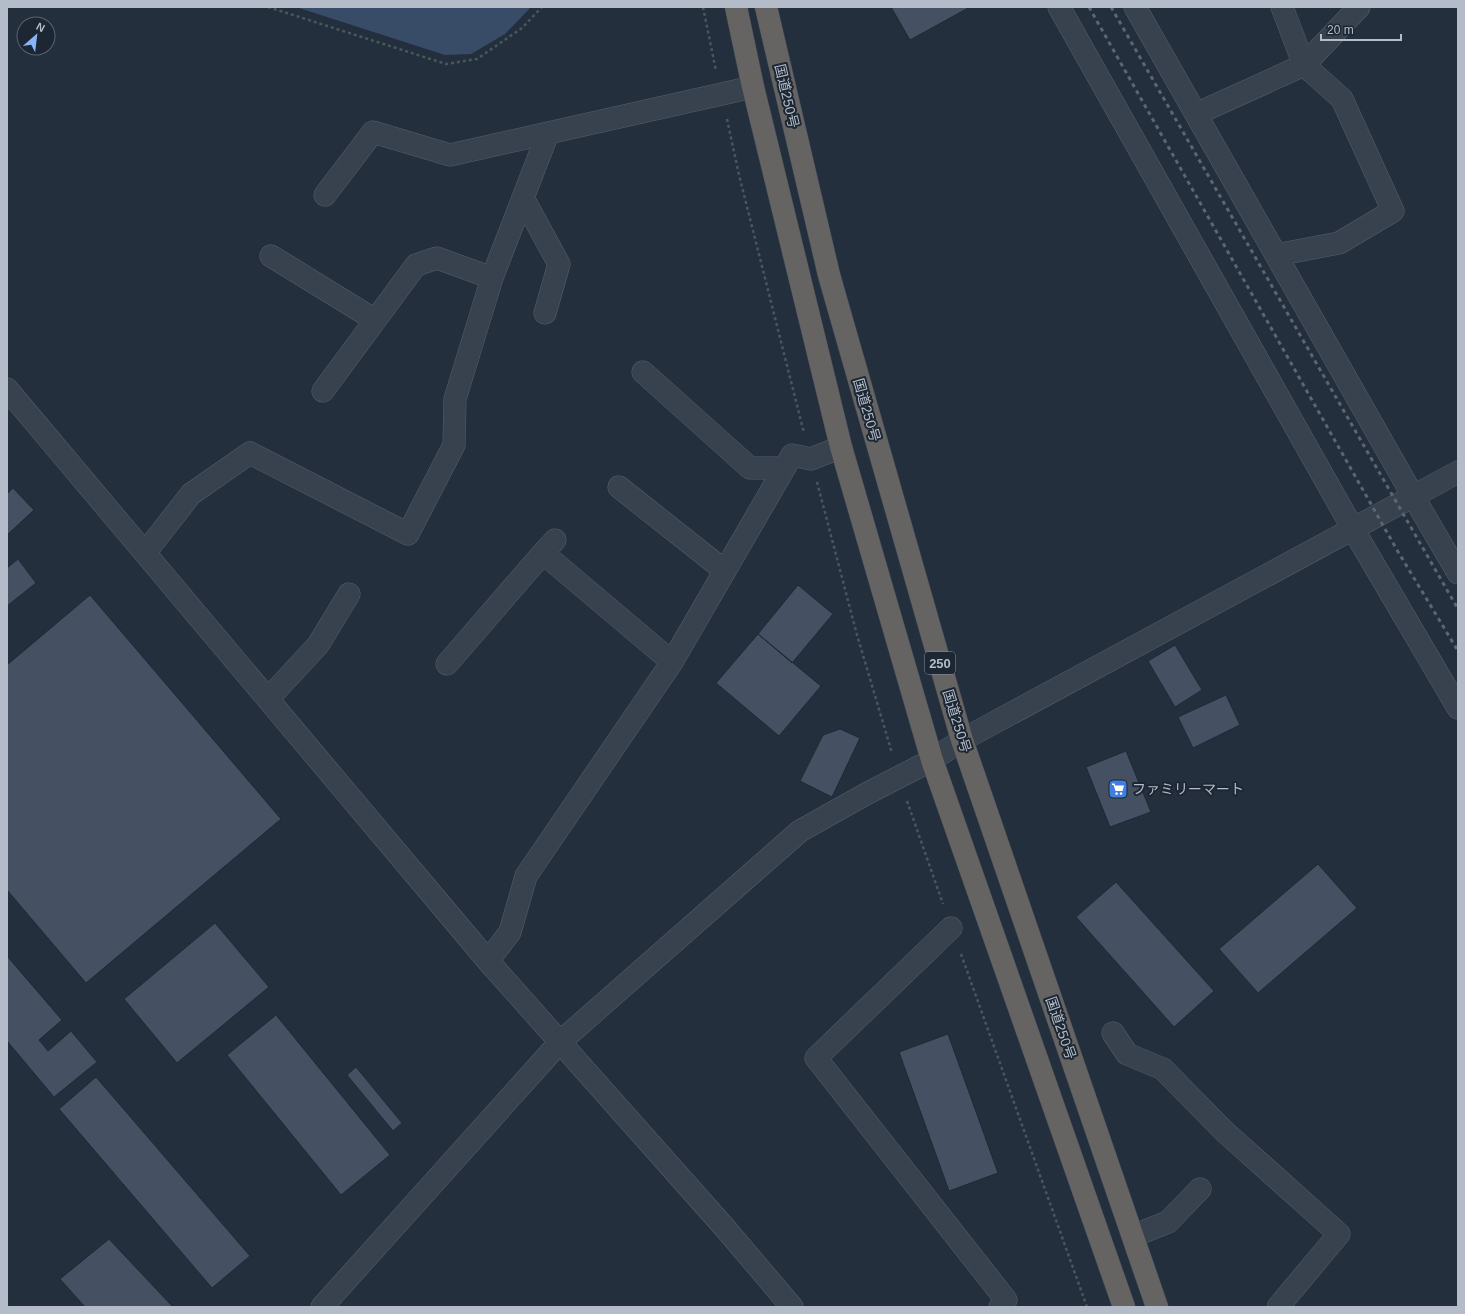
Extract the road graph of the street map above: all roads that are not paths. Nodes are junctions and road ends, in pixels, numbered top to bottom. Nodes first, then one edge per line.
1 (736, 7) edge
2 (766, 7) edge
3 (1059, 7) edge
4 (1135, 7) edge
5 (1282, 7) edge
6 (1359, 7) edge
7 (1304, 65) junction
8 (753, 87) junction
9 (1196, 114) junction
10 (548, 133) junction
11 (325, 195) dead end
12 (523, 198) junction
13 (1276, 255) junction
14 (271, 256) dead end
15 (492, 278) junction
16 (545, 313) dead end
17 (376, 320) junction
18 (643, 372) dead end
19 (7, 389) edge
20 (323, 391) dead end
21 (841, 447) junction
22 (784, 468) junction
23 (1458, 472) edge
24 (619, 487) dead end
25 (1413, 496) junction
26 (1353, 529) junction
27 (145, 553) junction
28 (725, 571) junction
29 (1458, 573) edge
30 (349, 594) dead end
31 (672, 662) junction
32 (447, 664) dead end
33 (268, 699) junction
34 (1458, 708) edge
35 (962, 740) junction
36 (932, 760) junction
37 (952, 928) dead end
38 (488, 961) junction
39 (1113, 1034) dead end
40 (560, 1042) junction
41 (1200, 1189) dead end
42 (1133, 1236) junction
43 (1006, 1305) edge
44 (1281, 1306) edge
45 (322, 1307) edge
46 (792, 1307) edge
47 (1122, 1307) edge
48 (1157, 1307) edge

1 - 8 highway, 250
2 - 35 highway, 国道250号 / 250
3 - 26 street
4 - 9 street
5 - 7 street
6 - 7 street
7 - 9 street
7 - 13 street
8 - 10 street
8 - 21 highway, 250
9 - 13 street
10 - 11 street
10 - 12 street
12 - 15 street
12 - 16 street
13 - 25 street
14 - 17 street
15 - 17 street
15 - 27 street
17 - 20 street
18 - 22 street
19 - 27 street
21 - 22 street
21 - 36 highway, 250
22 - 28 street
23 - 25 street
24 - 28 street
25 - 26 street
25 - 29 street
26 - 34 street
26 - 35 street
27 - 33 street
28 - 31 street
30 - 33 street
31 - 32 street
31 - 38 street
33 - 38 street
35 - 36 street
35 - 42 highway, 国道250号 / 250
36 - 40 street
36 - 47 highway, 250
37 - 43 street
38 - 40 street
39 - 44 street
40 - 45 street
40 - 46 street
41 - 42 street
42 - 48 highway, 国道250号 / 250

